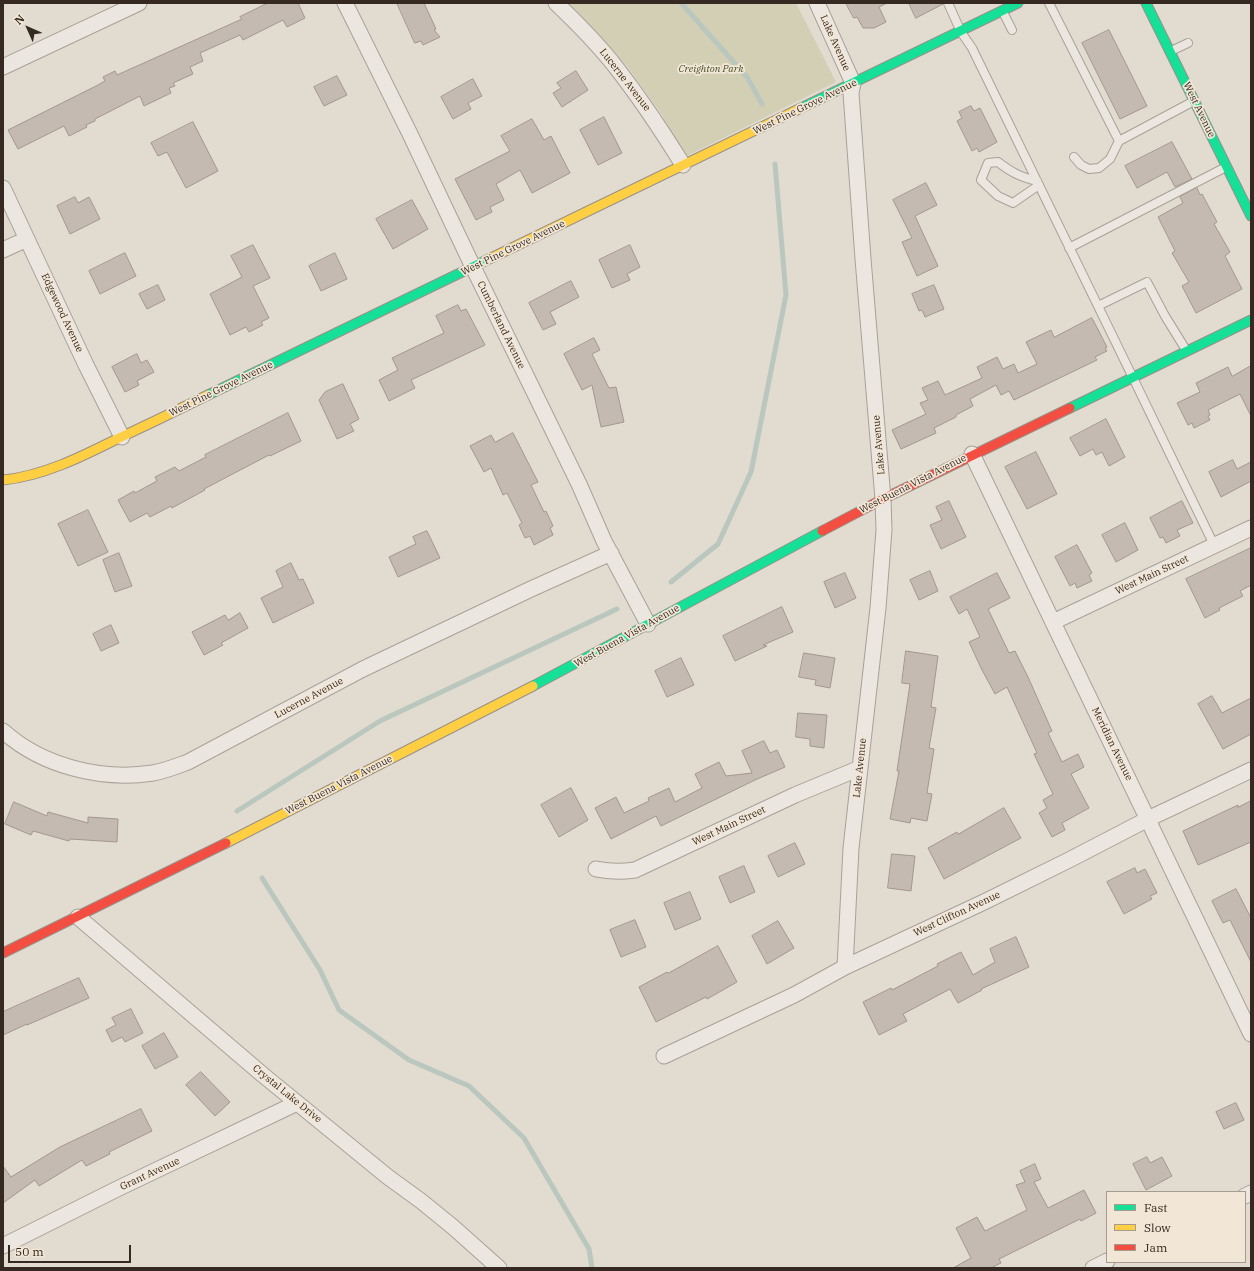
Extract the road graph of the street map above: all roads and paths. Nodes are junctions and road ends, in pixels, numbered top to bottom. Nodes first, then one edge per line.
1 (139, 3) edge
2 (345, 3) edge
3 (556, 3) edge
4 (817, 3) edge
5 (948, 3) edge
6 (1018, 3) edge
7 (1049, 3) edge
8 (1146, 3) edge
9 (1002, 11) junction
10 (1012, 30) dead end
11 (961, 32) junction
12 (1188, 43) dead end
13 (1170, 52) junction
14 (3, 67) edge
15 (853, 83) junction
16 (1194, 101) junction
17 (1119, 141) junction
18 (1074, 157) dead end
19 (683, 165) junction
20 (1226, 166) junction
21 (1038, 183) junction
22 (3, 188) edge
23 (1251, 216) edge
24 (27, 240) junction
25 (1069, 248) junction
26 (3, 250) edge
27 (473, 267) junction
28 (1098, 306) junction
29 (1251, 320) edge
30 (1186, 351) junction
31 (1134, 378) junction
32 (122, 437) junction
33 (972, 454) junction
34 (4, 481) edge
35 (883, 499) junction
36 (1251, 528) edge
37 (1214, 545) junction
38 (610, 553) junction
39 (1053, 622) junction
40 (648, 624) junction
41 (3, 731) edge
42 (860, 768) junction
43 (1251, 770) edge
44 (1148, 820) junction
45 (596, 868) dead end
46 (78, 916) junction
47 (3, 953) edge
48 (845, 967) junction
49 (1251, 1034) edge
50 (664, 1056) dead end
51 (297, 1103) junction
52 (3, 1246) edge
53 (1106, 1262) edge
54 (499, 1268) edge
55 (1093, 1268) edge

1 - 14 street
2 - 27 street, Cumberland Avenue
3 - 19 street, Lucerne Avenue
4 - 15 street, Lake Avenue
5 - 11 lane
6 - 9 street, West Pine Grove Avenue
7 - 17 lane
8 - 13 street, West Avenue
9 - 10 lane
9 - 11 street, West Pine Grove Avenue
11 - 15 street, West Pine Grove Avenue
11 - 21 lane
12 - 13 lane
13 - 16 street, West Avenue
15 - 19 street, West Pine Grove Avenue
15 - 35 street, Lake Avenue
16 - 17 lane
16 - 20 street, West Avenue
17 - 18 lane
19 - 27 street, West Pine Grove Avenue
20 - 23 street, West Avenue
20 - 25 lane
21 - 21 lane
21 - 25 lane
22 - 24 street, Edgewood Avenue
24 - 26 street
24 - 32 street, Edgewood Avenue
25 - 28 lane
27 - 32 street, West Pine Grove Avenue
27 - 38 street, Cumberland Avenue
28 - 30 lane
28 - 31 lane
29 - 30 street, West Buena Vista Avenue
30 - 31 street, West Buena Vista Avenue
31 - 33 street, West Buena Vista Avenue
31 - 37 lane
32 - 34 street, West Pine Grove Avenue
33 - 35 street, West Buena Vista Avenue
33 - 39 street, Meridian Avenue
35 - 40 street, West Buena Vista Avenue
35 - 42 street, Lake Avenue
36 - 37 street, West Main Street
37 - 39 street, West Main Street
38 - 40 street, Cumberland Avenue
38 - 41 street, Lucerne Avenue
39 - 44 street, Meridian Avenue
40 - 46 street, West Buena Vista Avenue
42 - 45 street, West Main Street
42 - 48 street, Lake Avenue
43 - 44 street, West Clifton Avenue
44 - 48 street, West Clifton Avenue
44 - 49 street, Meridian Avenue
46 - 47 street, West Buena Vista Avenue
46 - 51 street, Crystal Lake Drive
48 - 50 street, West Clifton Avenue
51 - 52 street, Grant Avenue
51 - 54 street, Crystal Lake Drive
53 - 55 street

